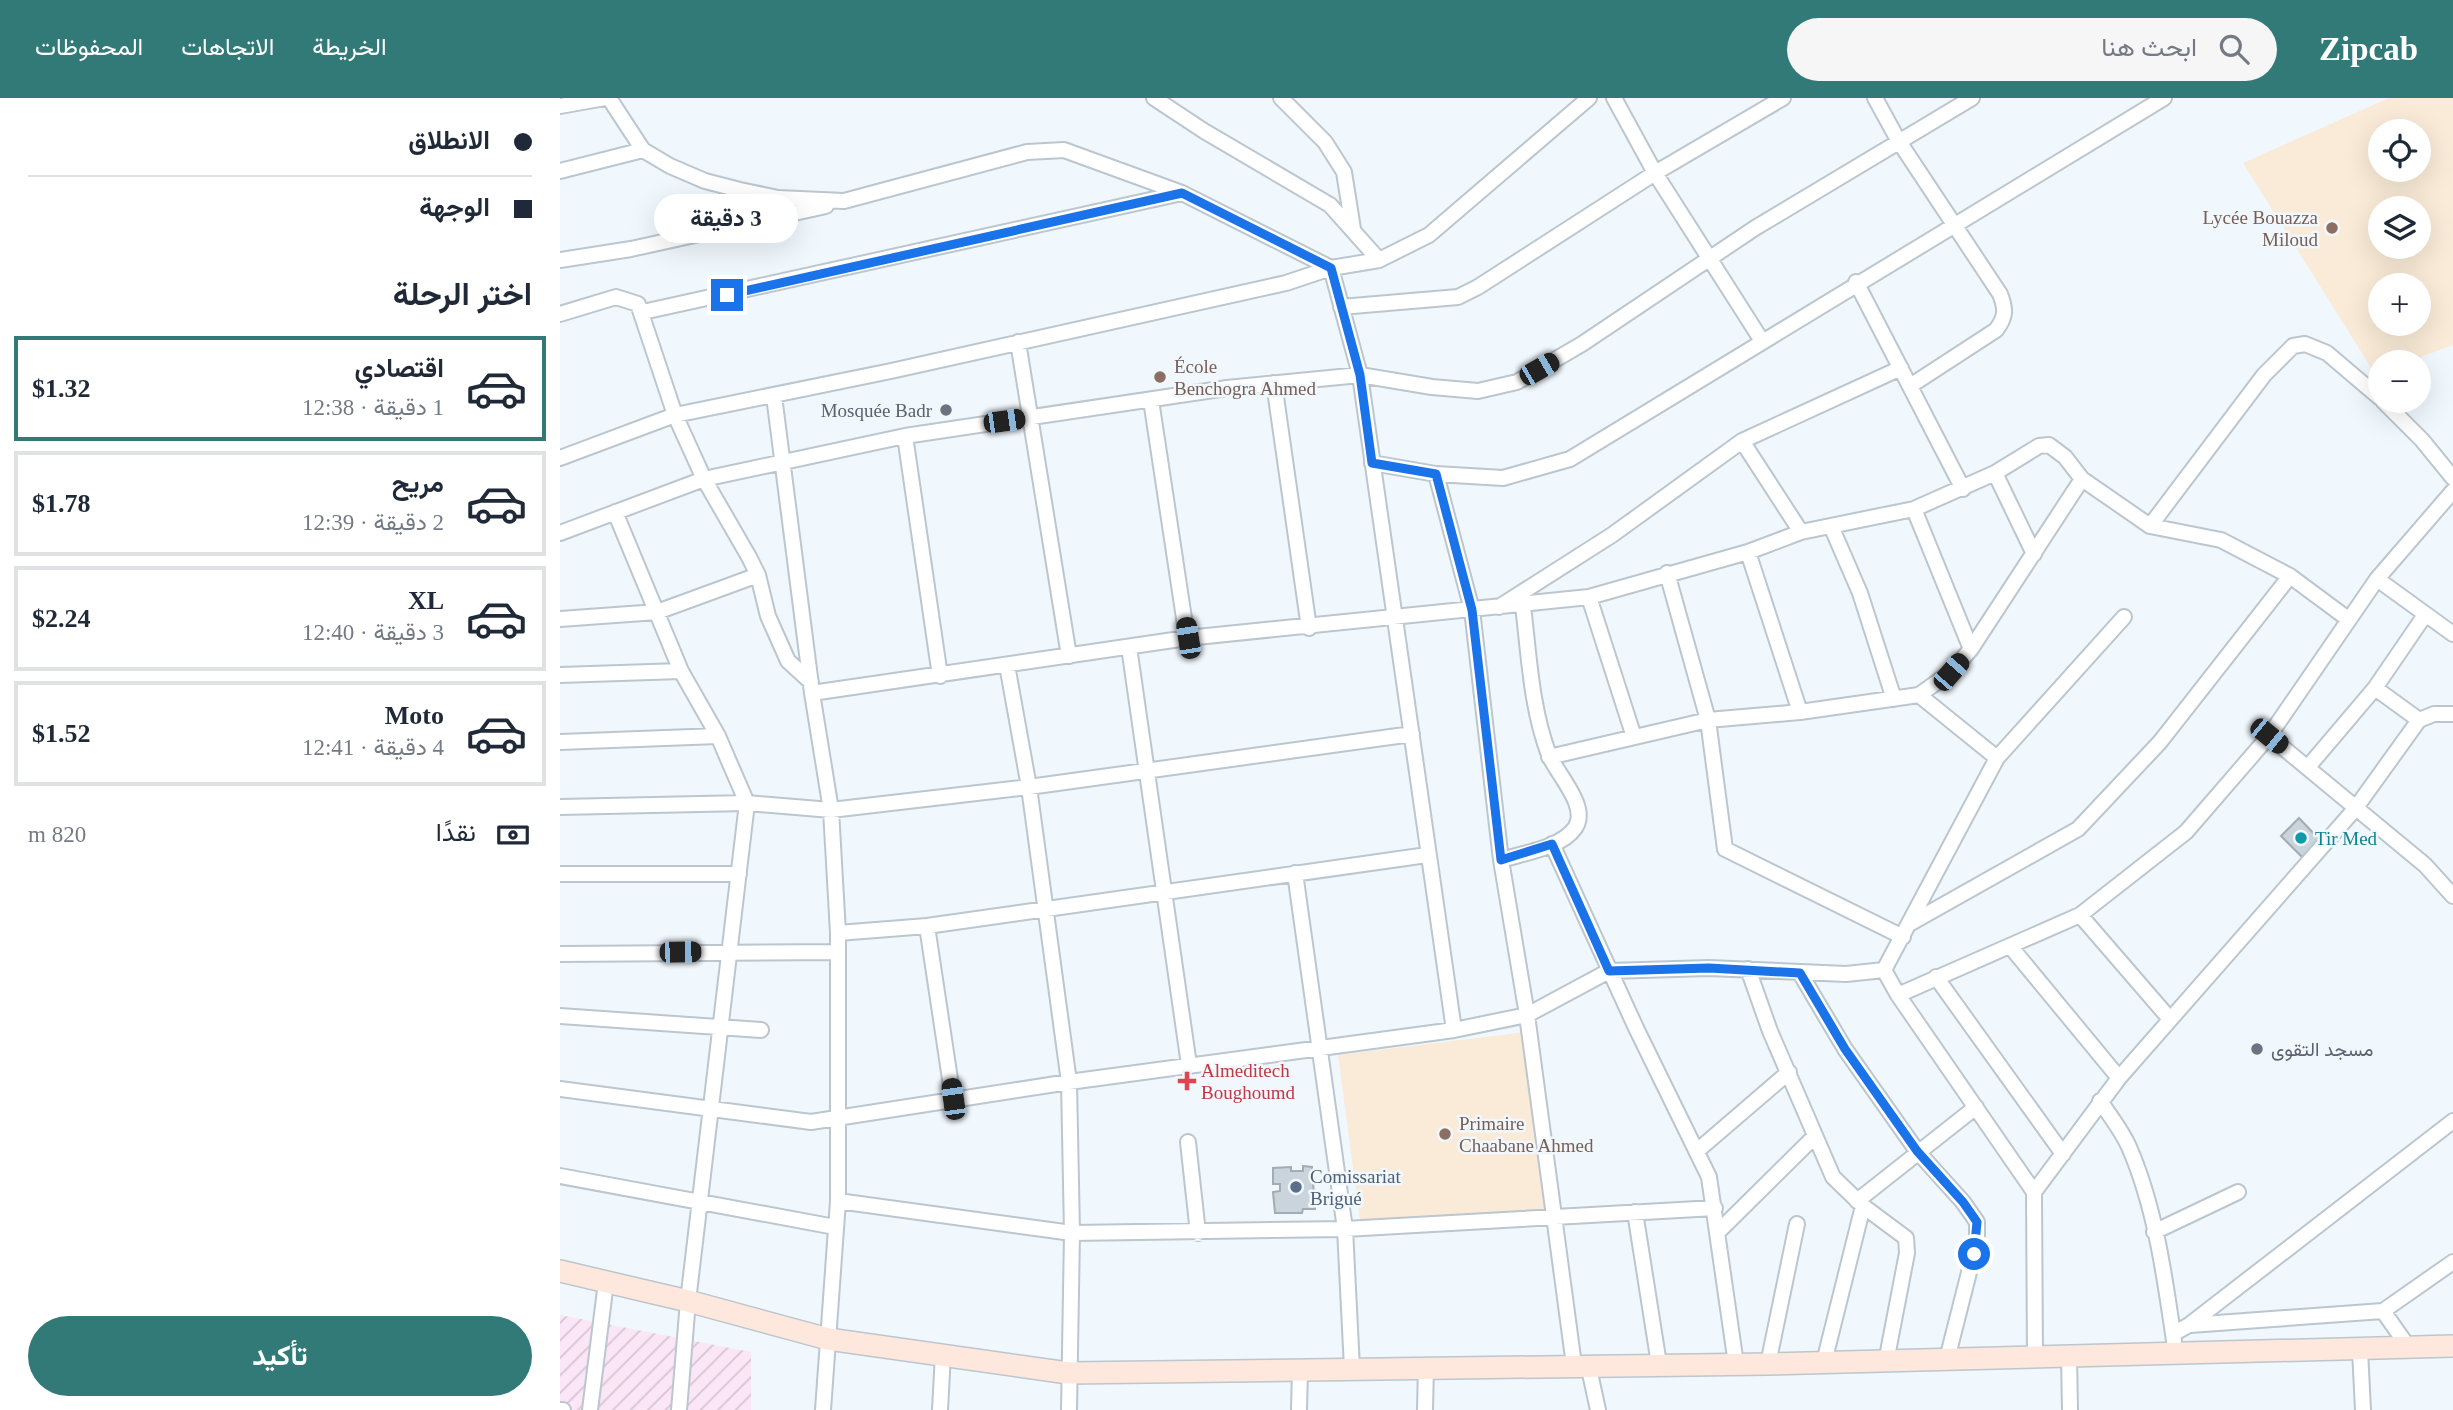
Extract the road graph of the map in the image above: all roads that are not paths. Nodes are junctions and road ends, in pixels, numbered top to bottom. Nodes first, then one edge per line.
1 (607, 98) edge
2 (1154, 98) edge
3 (1280, 98) edge
4 (1588, 98) edge
5 (1614, 98) edge
6 (1783, 98) edge
7 (1875, 98) edge
8 (1972, 98) edge
9 (2164, 98) edge
10 (560, 106) edge
11 (1898, 140) junction
12 (643, 150) junction
13 (560, 171) edge
14 (1655, 173) junction
15 (1182, 193) junction
16 (844, 201) junction
17 (1955, 223) junction
18 (1354, 230) junction
19 (1708, 258) junction
20 (560, 260) edge
21 (1379, 260) junction
22 (1331, 268) junction
23 (1856, 282) junction
24 (1341, 307) junction
25 (643, 312) junction
26 (560, 314) edge
27 (1762, 341) junction
28 (1018, 342) junction
29 (1900, 368) junction
30 (1360, 375) junction
31 (1274, 383) junction
32 (1910, 386) junction
33 (2368, 388) edge
34 (774, 397) junction
35 (1151, 400) junction
36 (2395, 413) edge
37 (676, 415) junction
38 (1029, 418) junction
39 (905, 436) junction
40 (1742, 441) junction
41 (560, 458) edge
42 (783, 461) junction
43 (1372, 463) junction
44 (1996, 473) junction
45 (1436, 474) junction
46 (2453, 478) edge
47 (704, 479) junction
48 (2082, 479) junction
49 (1963, 489) junction
50 (2453, 491) edge
51 (1914, 509) junction
52 (615, 512) junction
53 (1831, 526) junction
54 (2150, 526) junction
55 (1801, 531) junction
56 (560, 533) edge
57 (1748, 552) junction
58 (2034, 554) junction
59 (1667, 573) junction
60 (758, 575) junction
61 (2290, 576) junction
62 (2377, 579) junction
63 (1589, 597) junction
64 (1523, 606) junction
65 (1498, 608) junction
66 (1472, 610) junction
67 (657, 612) junction
68 (2425, 615) junction
69 (1396, 616) junction
70 (2123, 617) dead end
71 (560, 619) edge
72 (2348, 619) junction
73 (1309, 628) junction
74 (2453, 634) edge
75 (1188, 638) junction
76 (1129, 647) junction
77 (1971, 649) junction
78 (1069, 656) junction
79 (1007, 665) junction
80 (681, 671) junction
81 (560, 675) edge
82 (940, 676) junction
83 (812, 688) junction
84 (2375, 688) junction
85 (1919, 695) junction
86 (1894, 699) junction
87 (1800, 712) junction
88 (2453, 715) edge
89 (1708, 720) junction
90 (2419, 720) junction
91 (1412, 734) junction
92 (718, 736) junction
93 (2269, 736) junction
94 (1634, 737) junction
95 (560, 742) edge
96 (1549, 757) junction
97 (1997, 758) junction
98 (2308, 767) junction
99 (1147, 770) junction
100 (1029, 787) junction
101 (747, 803) junction
102 (560, 807) edge
103 (2355, 809) junction
104 (831, 810) junction
105 (1552, 844) junction
106 (1427, 855) junction
107 (1501, 860) junction
108 (1295, 873) junction
109 (560, 874) edge
110 (739, 874) junction
111 (1165, 892) junction
112 (2453, 896) edge
113 (1045, 907) junction
114 (2080, 915) junction
115 (1911, 923) junction
116 (927, 926) junction
117 (838, 933) junction
118 (1903, 937) junction
119 (2010, 946) junction
120 (729, 952) junction
121 (838, 952) junction
122 (560, 954) edge
123 (1748, 969) junction
124 (1884, 970) junction
125 (1609, 971) junction
126 (1800, 973) junction
127 (1936, 977) junction
128 (1898, 995) junction
129 (1527, 1015) junction
130 (560, 1016) edge
131 (2169, 1018) junction
132 (722, 1027) junction
133 (761, 1030) dead end
134 (1454, 1030) junction
135 (1321, 1048) junction
136 (1189, 1065) junction
137 (1789, 1072) junction
138 (2119, 1078) junction
139 (1069, 1082) junction
140 (560, 1089) edge
141 (953, 1099) junction
142 (2100, 1101) junction
143 (1976, 1107) junction
144 (710, 1111) junction
145 (838, 1119) junction
146 (2453, 1121) edge
147 (1814, 1138) junction
148 (1188, 1142) dead end
149 (1697, 1151) junction
150 (1917, 1151) junction
151 (2063, 1154) junction
152 (560, 1176) edge
153 (2034, 1192) junction
154 (2238, 1192) dead end
155 (838, 1200) junction
156 (700, 1201) junction
157 (1860, 1203) junction
158 (1716, 1208) junction
159 (1635, 1212) junction
160 (1555, 1218) junction
161 (1797, 1224) dead end
162 (835, 1227) junction
163 (1345, 1229) junction
164 (1719, 1231) junction
165 (2154, 1232) junction
166 (1072, 1233) junction
167 (1198, 1233) junction
168 (2453, 1262) edge
169 (560, 1271) edge
170 (606, 1282) junction
171 (688, 1301) junction
172 (2382, 1311) junction
173 (2189, 1325) junction
174 (828, 1339) junction
175 (2174, 1343) junction
176 (2453, 1346) edge
177 (2409, 1348) junction
178 (2360, 1350) junction
179 (943, 1354) junction
180 (2035, 1357) junction
181 (2069, 1357) junction
182 (1947, 1359) junction
183 (1824, 1362) junction
184 (1886, 1362) junction
185 (1659, 1364) junction
186 (1735, 1364) junction
187 (1768, 1364) junction
188 (1581, 1365) junction
189 (1426, 1366) junction
190 (1352, 1368) junction
191 (1300, 1369) junction
192 (1069, 1373) junction
193 (590, 1410) edge
194 (679, 1410) edge
195 (823, 1410) edge
196 (940, 1410) edge
197 (1069, 1410) edge
198 (1299, 1410) edge
199 (1425, 1410) edge
200 (1598, 1410) edge
201 (2070, 1410) edge
202 (2362, 1410) edge

1 - 10 street
1 - 12 street
2 - 18 street
3 - 18 street
4 - 21 street
5 - 14 street
6 - 14 street
7 - 11 street
8 - 11 street
9 - 17 street
11 - 17 street
11 - 19 street
12 - 13 street
12 - 16 street
14 - 19 street
14 - 24 street
15 - 16 street
15 - 22 street
15 - 25 street
16 - 20 street
17 - 23 street
17 - 32 street
18 - 21 street
19 - 27 street
19 - 30 street
21 - 22 street
22 - 24 street
22 - 28 street
23 - 27 street
23 - 29 street
24 - 30 street
25 - 26 street
25 - 37 street
27 - 45 street
28 - 34 street
28 - 38 street
29 - 32 street
29 - 40 street
30 - 31 street
30 - 43 street
31 - 35 street
31 - 73 street
32 - 49 street
33 - 54 street
34 - 37 street
34 - 42 street
35 - 38 street
35 - 75 street
36 - 46 street
37 - 41 street
37 - 47 street
38 - 39 street
38 - 78 street
39 - 42 street
39 - 82 street
40 - 55 street
40 - 65 street
42 - 47 street
42 - 83 street
43 - 45 street
43 - 69 street
44 - 48 street
44 - 49 street
44 - 58 street
45 - 66 street
47 - 52 street
47 - 60 street
48 - 54 street
48 - 58 street
49 - 51 street
50 - 62 street
51 - 53 street
51 - 77 street
52 - 56 street
52 - 67 street
53 - 55 street
53 - 86 street
54 - 61 street
55 - 57 street
57 - 59 street
57 - 87 street
58 - 77 street
59 - 63 street
59 - 89 street
60 - 67 street
60 - 83 street
61 - 72 street
61 - 115 street
62 - 68 street
62 - 72 street
63 - 64 street
63 - 94 street
64 - 65 street
64 - 96 street
65 - 66 street
66 - 69 street
66 - 107 street
67 - 71 street
67 - 80 street
68 - 74 street
68 - 84 street
69 - 73 street
69 - 91 street
70 - 97 street
72 - 93 street
73 - 75 street
75 - 76 street
76 - 78 street
76 - 99 street
77 - 85 street
78 - 79 street
79 - 82 street
79 - 100 street
80 - 81 street
80 - 92 street
82 - 83 street
83 - 104 street
84 - 90 street
84 - 98 street
85 - 86 street
85 - 97 street
86 - 87 street
87 - 89 street
88 - 90 street
89 - 94 street
89 - 118 street
90 - 103 street
91 - 99 street
91 - 106 street
92 - 95 street
92 - 101 street
93 - 98 street
93 - 114 street
94 - 96 street
96 - 105 street
97 - 115 street
98 - 103 street
99 - 100 street
99 - 111 street
100 - 104 street
100 - 113 street
101 - 102 street
101 - 104 street
101 - 110 street
103 - 112 street
103 - 131 street
104 - 117 street
105 - 107 street
105 - 125 street
106 - 108 street
106 - 134 street
107 - 129 street
108 - 111 street
108 - 135 street
109 - 110 street
110 - 120 street
111 - 113 street
111 - 136 street
113 - 116 street
113 - 139 street
114 - 119 street
114 - 131 street
115 - 118 street
116 - 117 street
116 - 141 street
117 - 121 street
118 - 124 street
119 - 127 street
119 - 138 street
120 - 121 street
120 - 122 street
120 - 132 street
121 - 145 street
123 - 125 street
123 - 126 street
123 - 137 street
124 - 126 street
124 - 128 street
125 - 129 street
125 - 149 street
126 - 150 street
127 - 128 street
127 - 151 street
128 - 143 street
129 - 134 street
129 - 160 street
130 - 132 street
131 - 138 street
132 - 133 street
132 - 144 street
134 - 135 street
135 - 136 street
135 - 163 street
136 - 139 street
137 - 147 street
137 - 149 street
138 - 142 street
139 - 141 street
139 - 166 street
140 - 144 street
141 - 145 street
142 - 151 street
142 - 165 street
143 - 150 street
143 - 153 street
144 - 145 street
144 - 156 street
145 - 155 street
146 - 173 street
147 - 157 street
147 - 164 street
148 - 167 street
149 - 158 street
150 - 157 street
150 - 182 street
151 - 153 street
152 - 156 street
153 - 180 street
154 - 165 street
155 - 162 street
155 - 166 street
156 - 162 street
156 - 171 street
157 - 183 street
157 - 184 street
158 - 159 street
158 - 164 street
159 - 160 street
159 - 185 street
160 - 163 street
160 - 188 street
161 - 187 street
162 - 174 street
163 - 167 street
163 - 190 street
164 - 186 street
165 - 175 street
166 - 167 street
166 - 192 street
168 - 172 street
169 - 170 street
170 - 171 street
170 - 193 street
171 - 174 street
171 - 194 street
172 - 173 street
172 - 177 street
173 - 175 street
174 - 179 street
174 - 195 street
175 - 178 street
175 - 181 street
176 - 177 street
177 - 178 street
178 - 202 street
179 - 192 street
179 - 196 street
180 - 181 street
180 - 182 street
181 - 201 street
182 - 184 street
183 - 184 street
183 - 187 street
185 - 186 street
185 - 188 street
186 - 187 street
188 - 189 street
188 - 200 street
189 - 190 street
189 - 199 street
190 - 191 street
191 - 192 street
191 - 198 street
192 - 197 street

